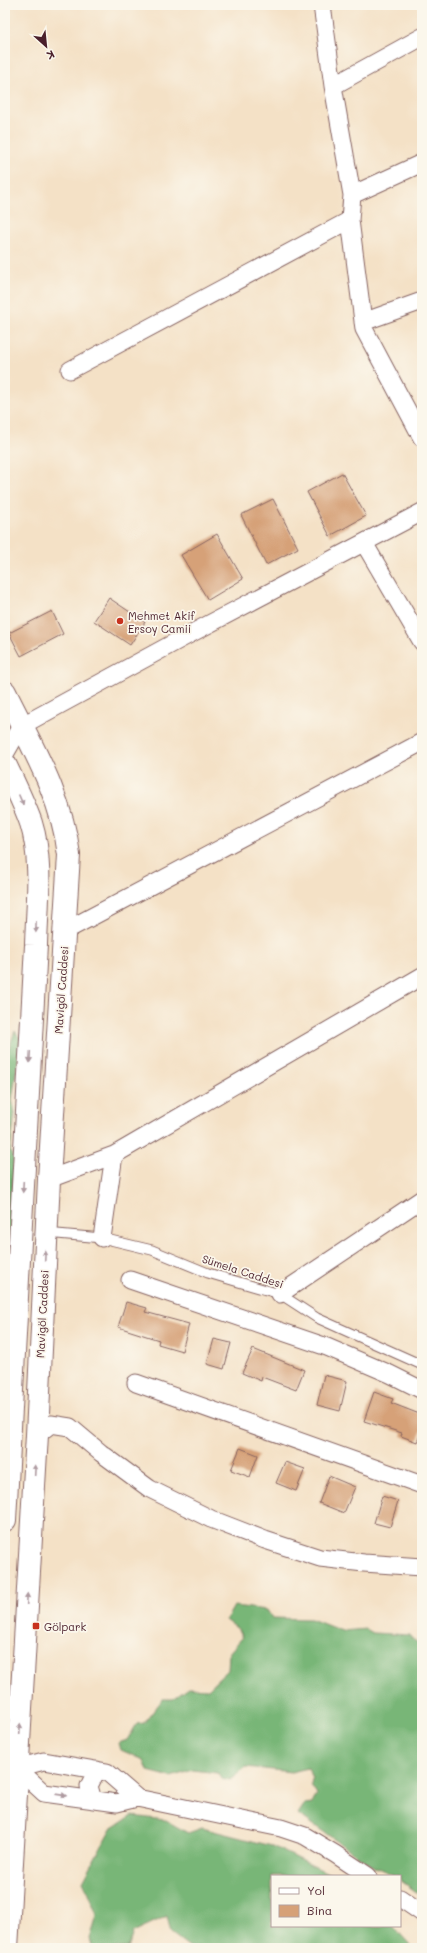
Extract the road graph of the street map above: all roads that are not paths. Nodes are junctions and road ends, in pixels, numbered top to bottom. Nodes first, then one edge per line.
1 (322, 5) edge
2 (422, 37) edge
3 (333, 86) junction
4 (422, 163) edge
5 (352, 195) junction
6 (350, 220) junction
7 (422, 301) edge
8 (363, 322) junction
9 (70, 370) dead end
10 (422, 438) edge
11 (422, 512) edge
12 (364, 543) junction
13 (422, 642) edge
14 (5, 692) edge
15 (21, 726) junction
16 (422, 742) edge
17 (5, 754) edge
18 (5, 764) edge
19 (65, 931) junction
20 (422, 976) edge
21 (114, 1155) junction
22 (49, 1179) junction
23 (422, 1199) edge
24 (46, 1233) junction
25 (102, 1238) junction
26 (130, 1280) dead end
27 (280, 1294) junction
28 (422, 1365) edge
29 (136, 1383) dead end
30 (422, 1390) edge
31 (37, 1435) junction
32 (422, 1485) edge
33 (5, 1520) edge
34 (422, 1567) edge
35 (11, 1768) edge
36 (97, 1770) junction
37 (137, 1798) junction
38 (93, 1800) junction
39 (366, 1875) edge
40 (401, 1899) edge
41 (422, 1913) edge
42 (7, 1948) edge

1 - 3 street
2 - 3 street
3 - 5 street
4 - 5 street
5 - 6 street
6 - 8 street
6 - 9 street
7 - 8 street
8 - 10 street
11 - 12 street
12 - 13 street
12 - 15 street
14 - 15 main road, Mavigöl Caddesi
15 - 17 street
15 - 19 main road, Mavigöl Caddesi
16 - 19 street
18 -> 33 main road
19 - 22 main road, Mavigöl Caddesi
20 - 21 street
21 - 22 street
21 - 25 street
22 - 24 main road, Mavigöl Caddesi
23 - 27 street
24 - 25 lane, Sümela Caddesi
31 -> 24 main road, Mavigöl Caddesi
25 - 27 lane, Sümela Caddesi
26 - 30 street
27 - 28 lane, Sümela Caddesi
29 - 32 street
31 - 34 street
35 -> 31 main road, Mavigöl Caddesi
35 - 36 street
35 -> 38 street
35 - 42 main road, Mavigöl Caddesi
36 - 37 street
36 - 38 street
37 - 38 street
37 - 39 street
40 - 41 street

